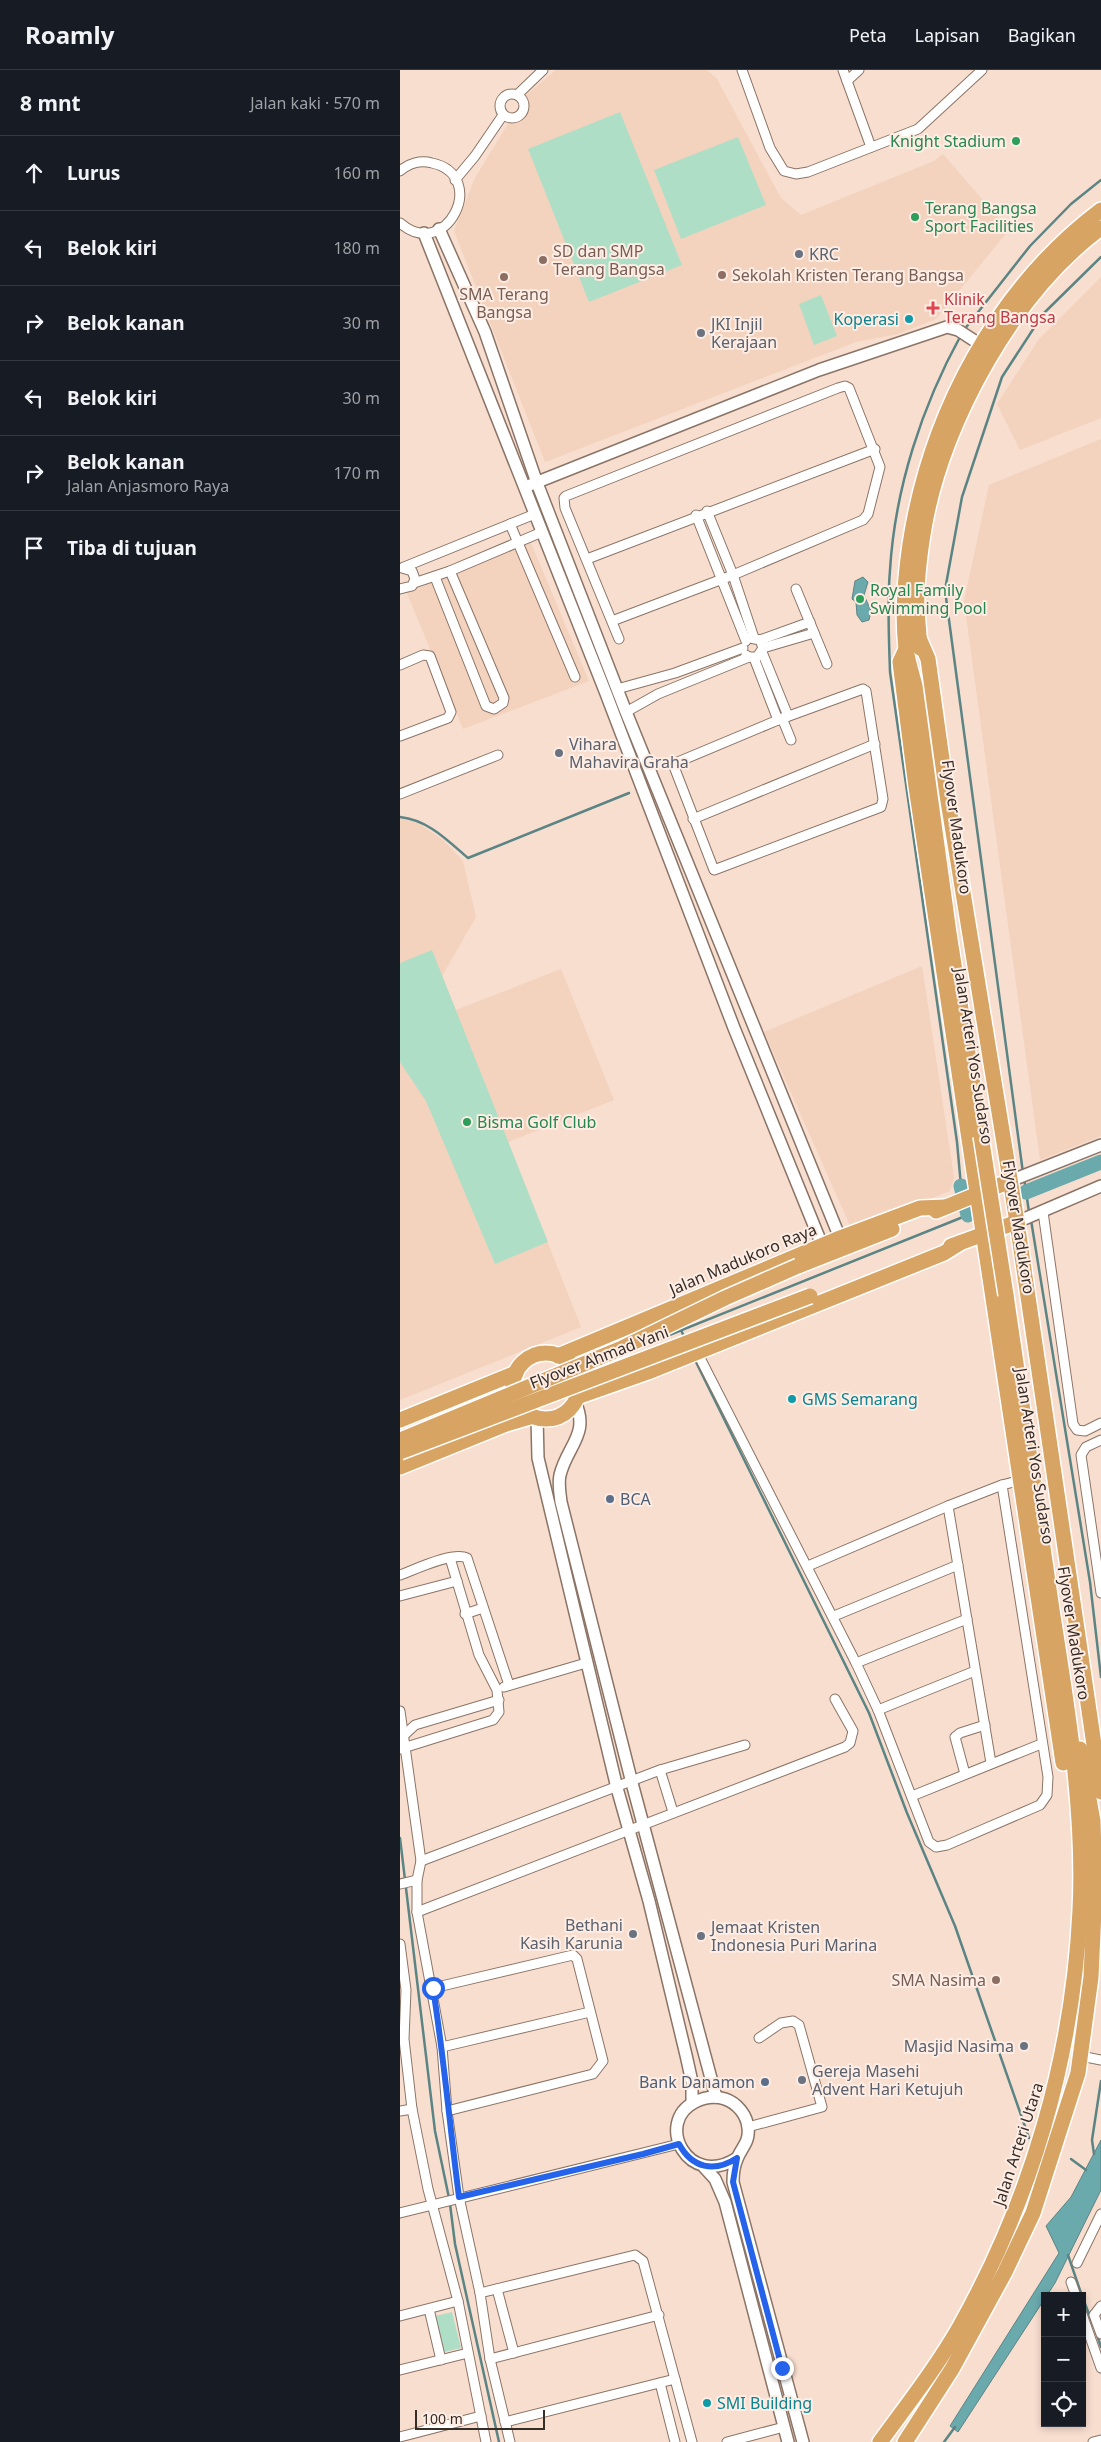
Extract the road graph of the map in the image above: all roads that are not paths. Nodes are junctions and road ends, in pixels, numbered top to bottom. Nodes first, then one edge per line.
1 (543, 70) edge
2 (742, 70) edge
3 (843, 70) edge
4 (859, 70) edge
5 (982, 70) edge
6 (846, 81) junction
7 (517, 95) junction
8 (504, 115) junction
9 (871, 147) junction
10 (400, 171) edge
11 (455, 180) junction
12 (1101, 210) edge
13 (400, 223) edge
14 (1101, 228) edge
15 (439, 229) junction
16 (424, 233) junction
17 (976, 342) junction
18 (875, 448) junction
19 (537, 483) junction
20 (524, 488) junction
21 (707, 511) junction
22 (535, 514) junction
23 (696, 516) junction
24 (510, 524) junction
25 (542, 532) junction
26 (517, 541) junction
27 (587, 559) junction
28 (402, 568) edge
29 (450, 571) junction
30 (733, 575) junction
31 (435, 577) junction
32 (722, 578) junction
33 (414, 583) junction
34 (400, 589) edge
35 (796, 589) dead end
36 (612, 621) junction
37 (810, 622) junction
38 (814, 633) junction
39 (920, 638) junction
40 (619, 639) dead end
41 (755, 645) junction
42 (906, 649) junction
43 (752, 658) junction
44 (826, 664) dead end
45 (400, 665) edge
46 (675, 673) junction
47 (575, 677) dead end
48 (650, 680) junction
49 (680, 685) junction
50 (617, 689) junction
51 (656, 695) junction
52 (626, 712) junction
53 (783, 718) junction
54 (400, 736) edge
55 (791, 740) dead end
56 (875, 744) junction
57 (498, 755) dead end
58 (400, 794) edge
59 (693, 819) junction
60 (984, 1135) junction
61 (1101, 1145) edge
62 (1015, 1179) junction
63 (1101, 1186) edge
64 (977, 1194) junction
65 (948, 1206) junction
66 (1042, 1213) junction
67 (1022, 1220) junction
68 (984, 1234) junction
69 (840, 1238) junction
70 (960, 1243) junction
71 (822, 1244) junction
72 (798, 1266) joint
73 (1008, 1294) junction
74 (691, 1355) junction
75 (558, 1356) junction
76 (516, 1373) junction
77 (577, 1395) junction
78 (530, 1414) junction
79 (400, 1420) edge
80 (1101, 1423) edge
81 (400, 1440) edge
82 (1101, 1440) edge
83 (400, 1452) edge
84 (400, 1467) edge
85 (1021, 1480) junction
86 (1002, 1484) junction
87 (948, 1506) junction
88 (450, 1558) junction
89 (958, 1565) junction
90 (808, 1566) junction
91 (400, 1575) edge
92 (457, 1581) junction
93 (1101, 1593) edge
94 (400, 1596) edge
95 (483, 1608) junction
96 (465, 1614) junction
97 (834, 1616) junction
98 (967, 1619) junction
99 (586, 1662) junction
100 (856, 1663) junction
101 (975, 1671) junction
102 (510, 1685) junction
103 (497, 1690) junction
104 (499, 1700) junction
105 (835, 1700) dead end
106 (878, 1710) junction
107 (400, 1712) edge
108 (985, 1725) junction
109 (401, 1738) edge
110 (1041, 1744) junction
111 (745, 1745) dead end
112 (402, 1749) edge
113 (990, 1763) junction
114 (660, 1770) junction
115 (965, 1774) junction
116 (632, 1783) junction
117 (617, 1788) junction
118 (1101, 1792) edge
119 (912, 1796) junction
120 (1101, 1801) edge
121 (674, 1812) junction
122 (1094, 1821) junction
123 (1078, 1822) junction
124 (643, 1825) junction
125 (629, 1830) junction
126 (421, 1861) junction
127 (416, 1880) junction
128 (403, 1883) edge
129 (663, 1897) junction
130 (648, 1901) junction
131 (417, 1912) junction
132 (400, 1944) edge
133 (402, 1968) edge
134 (433, 1988) junction
135 (590, 2012) junction
136 (759, 2038) dead end
137 (402, 2039) edge
138 (442, 2047) junction
139 (1091, 2058) edge
140 (716, 2097) junction
141 (692, 2103) junction
142 (412, 2109) junction
143 (400, 2111) edge
144 (447, 2111) junction
145 (748, 2127) junction
146 (679, 2144) junction
147 (737, 2158) junction
148 (704, 2166) junction
149 (457, 2198) junction
150 (435, 2204) junction
151 (400, 2213) edge
152 (1101, 2214) edge
153 (1077, 2263) dead end
154 (1071, 2282) dead end
155 (497, 2289) junction
156 (1075, 2292) edge
157 (480, 2293) junction
158 (458, 2301) junction
159 (1101, 2306) edge
160 (429, 2309) junction
161 (658, 2315) junction
162 (400, 2316) edge
163 (1086, 2325) edge
164 (1101, 2334) edge
165 (468, 2353) junction
166 (514, 2353) junction
167 (490, 2359) junction
168 (440, 2360) junction
169 (1101, 2368) edge
170 (400, 2370) edge
171 (785, 2378) junction
172 (675, 2379) junction
173 (660, 2383) junction
174 (772, 2383) junction
175 (920, 2388) junction
176 (934, 2397) junction
177 (480, 2416) junction
178 (505, 2422) junction
179 (784, 2428) junction
180 (400, 2437) edge
181 (1101, 2440) edge
182 (486, 2442) edge
183 (510, 2442) edge
184 (675, 2442) edge
185 (692, 2442) edge
186 (727, 2442) edge
187 (788, 2442) edge
188 (803, 2442) edge
189 (880, 2442) edge
190 (905, 2442) edge
191 (1093, 2442) edge

1 - 7 street
2 - 9 street
3 - 6 street
4 - 6 street
5 - 9 street
6 - 9 street
7 - 8 street
7 - 8 street
8 - 11 street
10 - 11 street
11 - 15 street
12 - 17 highway
13 - 16 street
14 - 39 highway
15 - 16 street
15 - 19 street
16 - 20 street
17 - 19 street
17 - 42 highway
18 - 21 street
18 - 27 street
18 - 30 street
19 - 20 street
19 - 50 street
20 - 22 street
21 - 23 street
21 - 30 street
22 - 24 street
22 - 25 street
23 - 27 street
23 - 32 street
24 - 26 street
24 - 28 street
25 - 26 street
25 - 71 street
26 - 29 street
26 - 47 street
27 - 36 street
28 - 33 street
29 - 31 street
29 - 31 street
30 - 32 street
30 - 41 street
31 - 33 street
32 - 36 street
32 - 41 street
33 - 34 street
35 - 37 street
36 - 40 street
37 - 38 street
37 - 41 street
38 - 41 street
38 - 44 street
39 - 60 highway, Flyover Madukoro
39 - 62 highway
41 - 43 street
41 - 43 street
41 - 46 street
41 - 53 street
42 - 60 highway, Flyover Madukoro
42 - 64 highway, Jalan Arteri Yos Sudarso
43 - 49 street
43 - 53 street
45 - 54 street
46 - 48 street
46 - 49 street
48 - 50 street
48 - 51 street
49 - 51 street
50 - 52 street
51 - 52 street
52 - 69 street
53 - 55 street
53 - 56 street
53 - 59 street
56 - 59 street
56 - 59 street
57 - 58 street
60 - 73 highway, Flyover Madukoro, bridge
61 - 62 street, Jalan Madukoro Raya
62 - 64 highway, Jalan Madukoro Raya
62 - 67 highway
63 - 66 street
64 - 65 highway, Jalan Madukoro Raya
64 - 68 highway, Jalan Arteri Yos Sudarso
65 - 69 highway, Jalan Madukoro Raya
65 - 72 highway, Jalan Madukoro Raya
66 - 67 street
66 - 80 street
67 - 68 highway
67 - 118 highway
68 - 70 highway
68 - 85 highway, Jalan Arteri Yos Sudarso
69 - 71 highway, Jalan Madukoro Raya
70 - 74 highway
70 - 83 highway, Flyover Ahmad Yani, bridge
71 - 75 highway, Jalan Madukoro Raya
72 - 81 highway, Flyover Ahmad Yani, bridge
73 - 122 highway, Flyover Madukoro
73 - 123 highway, Flyover Madukoro
74 - 77 highway
74 - 90 street
75 - 76 highway
75 - 77 highway, bridge
76 - 78 highway, bridge
76 - 79 highway
77 - 78 highway
77 - 116 street
78 - 84 highway
78 - 99 street
82 - 93 street
85 - 86 street
85 - 123 highway, Jalan Arteri Yos Sudarso
86 - 87 street
86 - 110 street
87 - 89 street
87 - 90 street
88 - 91 street
88 - 92 street
88 - 95 street
89 - 97 street
89 - 98 street
90 - 97 street
92 - 94 street
92 - 96 street
95 - 96 street
95 - 102 street
96 - 103 street
97 - 100 street
98 - 100 street
98 - 101 street
99 - 102 street
99 - 117 street
100 - 106 street
101 - 106 street
101 - 108 street
102 - 103 street
103 - 104 street
104 - 109 street
104 - 112 street
105 - 121 street
106 - 119 street
107 - 109 street
108 - 113 street
108 - 115 street
109 - 112 street
110 - 113 street
110 - 119 street
111 - 114 street
112 - 126 street
113 - 115 street
114 - 116 street
114 - 121 street
115 - 119 street
116 - 117 street
116 - 124 street
117 - 125 street
117 - 126 street
120 - 122 highway
121 - 124 street
122 - 139 highway
123 - 175 highway, Jalan Arteri Utara
124 - 125 street
124 - 129 street
125 - 130 street
125 - 131 street
126 - 127 street
127 - 128 street
127 - 131 street
129 - 130 street
129 - 140 street
130 - 141 street
131 - 134 street
132 - 133 street
133 - 137 street
134 - 135 street
134 - 138 street
135 - 138 street
135 - 144 street
136 - 145 street
137 - 142 street
138 - 144 street
139 - 176 highway
140 - 141 street
140 - 145 street
141 - 146 street
142 - 143 street
142 - 150 street
144 - 149 street
145 - 147 street
146 - 148 street
146 - 149 street
147 - 148 street
147 - 171 street
148 - 174 street
149 - 150 street
149 - 157 street
150 - 151 street
150 - 158 street
152 - 153 street
154 - 156 street
155 - 157 street
155 - 161 street
155 - 166 street
157 - 167 street
158 - 160 street
158 - 165 street
159 - 164 street
160 - 162 street
160 - 168 street
161 - 166 street
161 - 172 street
163 - 169 street
165 - 168 street
165 - 177 street
166 - 167 street
167 - 178 street
168 - 170 street
171 - 174 street
171 - 188 street
172 - 173 street
172 - 185 street
173 - 178 street
173 - 184 street
174 - 179 street
175 - 176 highway
175 - 189 highway, Jalan Arteri Utara
176 - 190 highway
177 - 180 street
177 - 182 street
178 - 183 street
179 - 186 street
179 - 187 street
181 - 191 street

